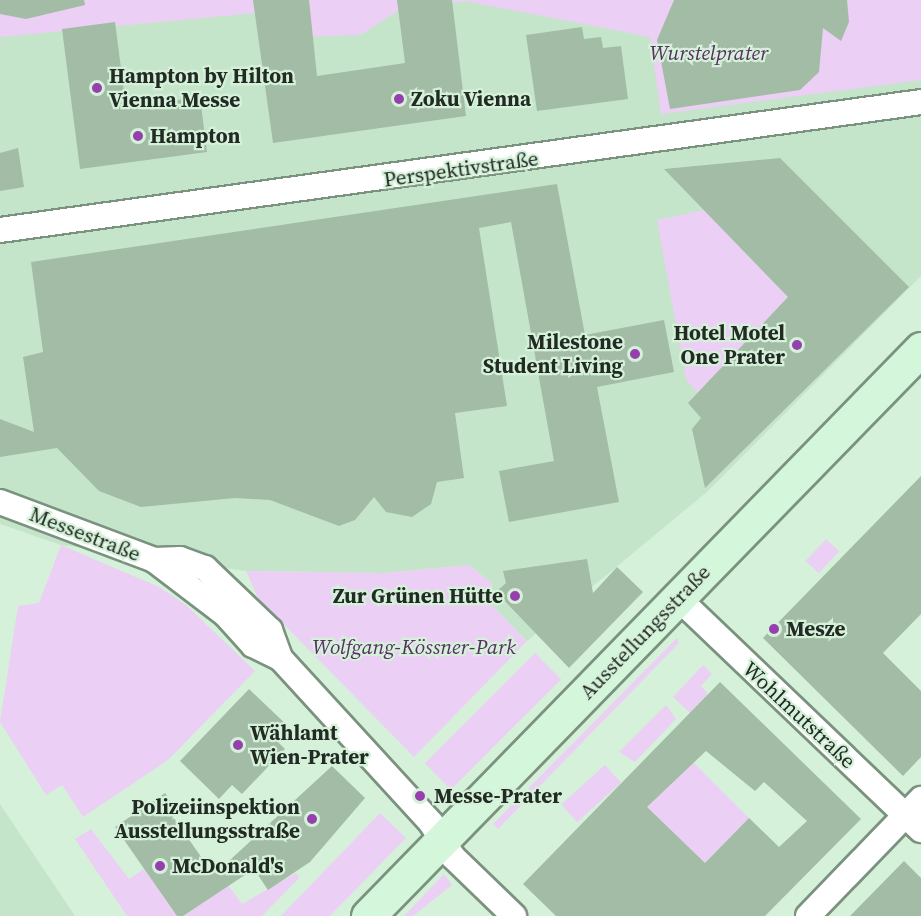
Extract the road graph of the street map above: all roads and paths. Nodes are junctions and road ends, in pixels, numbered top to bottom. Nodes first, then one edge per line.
1 (921, 102) edge
2 (0, 230) edge
3 (921, 349) edge
4 (0, 502) edge
5 (154, 560) junction
6 (678, 598) junction
7 (280, 658) junction
8 (916, 815) edge
9 (440, 839) junction
10 (368, 916) edge
11 (514, 916) edge
12 (808, 916) edge

1 - 2 street, Perspektivstraße
3 - 6 main road, Ausstellungsstraße
4 - 5 street, Messestraße
5 - 7 street
5 - 7 street, Messestraße
6 - 8 street, Wohlmutstraße
6 - 9 main road, Ausstellungsstraße
7 - 9 street
8 - 12 street
9 - 10 main road, Ausstellungsstraße
9 - 11 street

